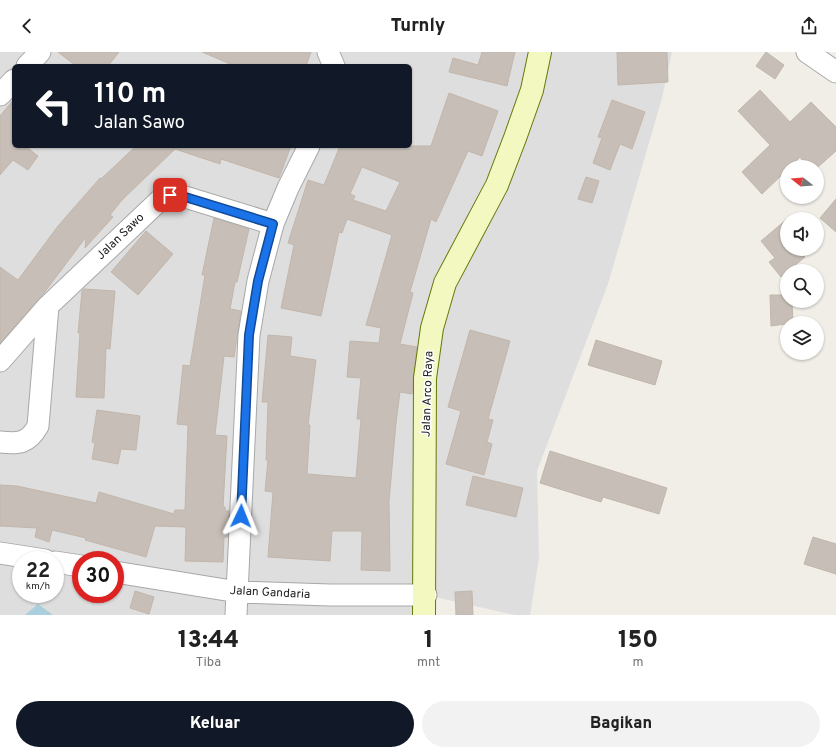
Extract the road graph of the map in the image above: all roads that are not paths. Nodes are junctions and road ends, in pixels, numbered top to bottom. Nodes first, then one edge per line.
1 (40, 52) edge
2 (328, 52) edge
3 (540, 52) edge
4 (807, 52) edge
5 (29, 64) edge
6 (333, 64) edge
7 (836, 72) edge
8 (12, 82) edge
9 (0, 95) edge
10 (307, 148) edge
11 (273, 224) junction
12 (48, 306) junction
13 (0, 361) edge
14 (0, 442) edge
15 (0, 552) edge
16 (12, 554) edge
17 (124, 573) edge
18 (238, 592) junction
19 (425, 605) edge
20 (236, 615) edge

1 - 5 street
2 - 6 street
3 - 19 main road, Jalan Arco Raya
4 - 7 street
8 - 9 street
10 - 11 street
11 - 12 street, Jalan Sawo
11 - 18 street
12 - 13 street, Jalan Sawo
12 - 14 street
15 - 16 street
17 - 18 street, Jalan Gandaria
18 - 19 street, Jalan Gandaria
18 - 20 street

